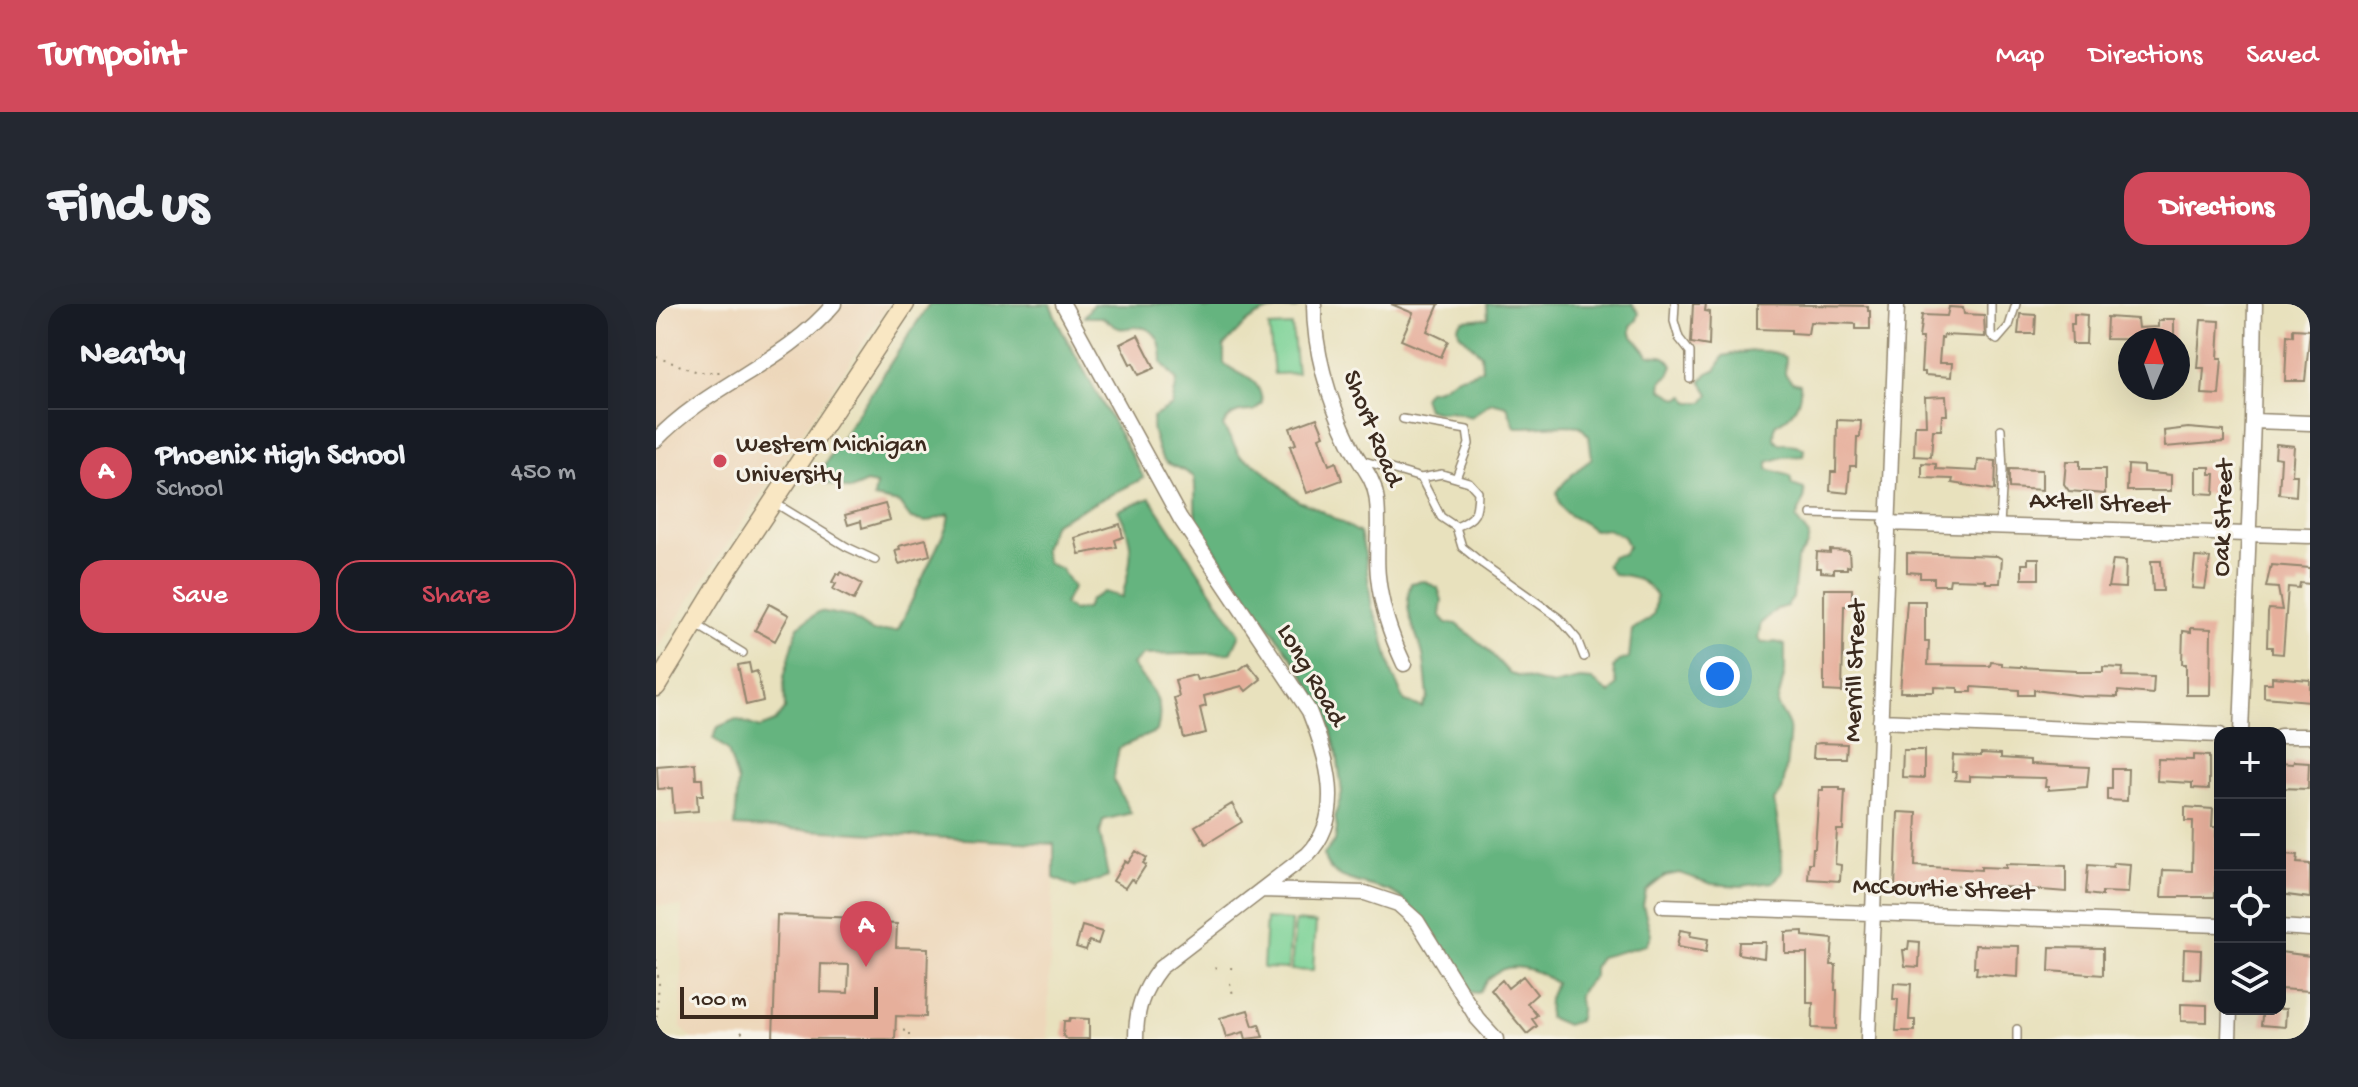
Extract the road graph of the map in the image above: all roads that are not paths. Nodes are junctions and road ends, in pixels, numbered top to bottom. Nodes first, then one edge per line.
1 (834, 304) edge
2 (905, 304) edge
3 (1063, 304) edge
4 (1314, 304) edge
5 (1675, 304) edge
6 (1897, 304) edge
7 (1991, 304) edge
8 (2016, 304) edge
9 (2255, 304) edge
10 (1690, 379) dead end
11 (1403, 419) dead end
12 (2253, 421) junction
13 (2310, 423) edge
14 (2001, 429) dead end
15 (656, 440) edge
16 (1359, 460) junction
17 (1421, 478) junction
18 (1456, 478) junction
19 (773, 502) junction
20 (1811, 514) dead end
21 (1887, 519) junction
22 (2000, 526) junction
23 (1456, 527) junction
24 (2248, 534) junction
25 (2310, 536) edge
26 (875, 560) dead end
27 (695, 624) junction
28 (743, 653) dead end
29 (1584, 657) dead end
30 (1404, 664) dead end
31 (656, 687) edge
32 (1880, 721) junction
33 (2241, 727) edge
34 (2214, 735) edge
35 (2286, 736) edge
36 (2310, 736) edge
37 (1261, 890) junction
38 (1663, 906) dead end
39 (1872, 912) junction
40 (2214, 925) edge
41 (2286, 927) edge
42 (2310, 929) edge
43 (2230, 1015) edge
44 (2017, 1029) dead end
45 (1136, 1039) edge
46 (1496, 1039) edge
47 (1868, 1039) edge
48 (2017, 1039) edge
49 (2229, 1039) edge

1 - 15 street
2 - 19 main road
3 - 37 street, Long Road
4 - 16 street, Short Road
5 - 10 lane
6 - 21 street, Merrill Street
7 - 8 lane
9 - 12 street, Oak Street
11 - 18 lane
12 - 13 street
12 - 24 street, Oak Street
14 - 22 lane
16 - 17 lane
16 - 30 street, Short Road
17 - 18 lane
17 - 23 lane
18 - 23 lane
19 - 26 lane
19 - 27 main road
20 - 21 lane
21 - 22 street, Axtell Street
21 - 32 street, Merrill Street
22 - 24 street, Axtell Street
23 - 29 lane
24 - 25 street, Axtell Street
24 - 33 street, Oak Street
27 - 28 lane
27 - 31 main road
32 - 34 street
32 - 39 street, Merrill Street
35 - 36 street
37 - 45 street, Long Road
37 - 46 street
38 - 39 street, McCourtie Street
39 - 40 street, McCourtie Street
39 - 47 street, Merrill Street
41 - 42 street
43 - 49 street
44 - 48 lane

